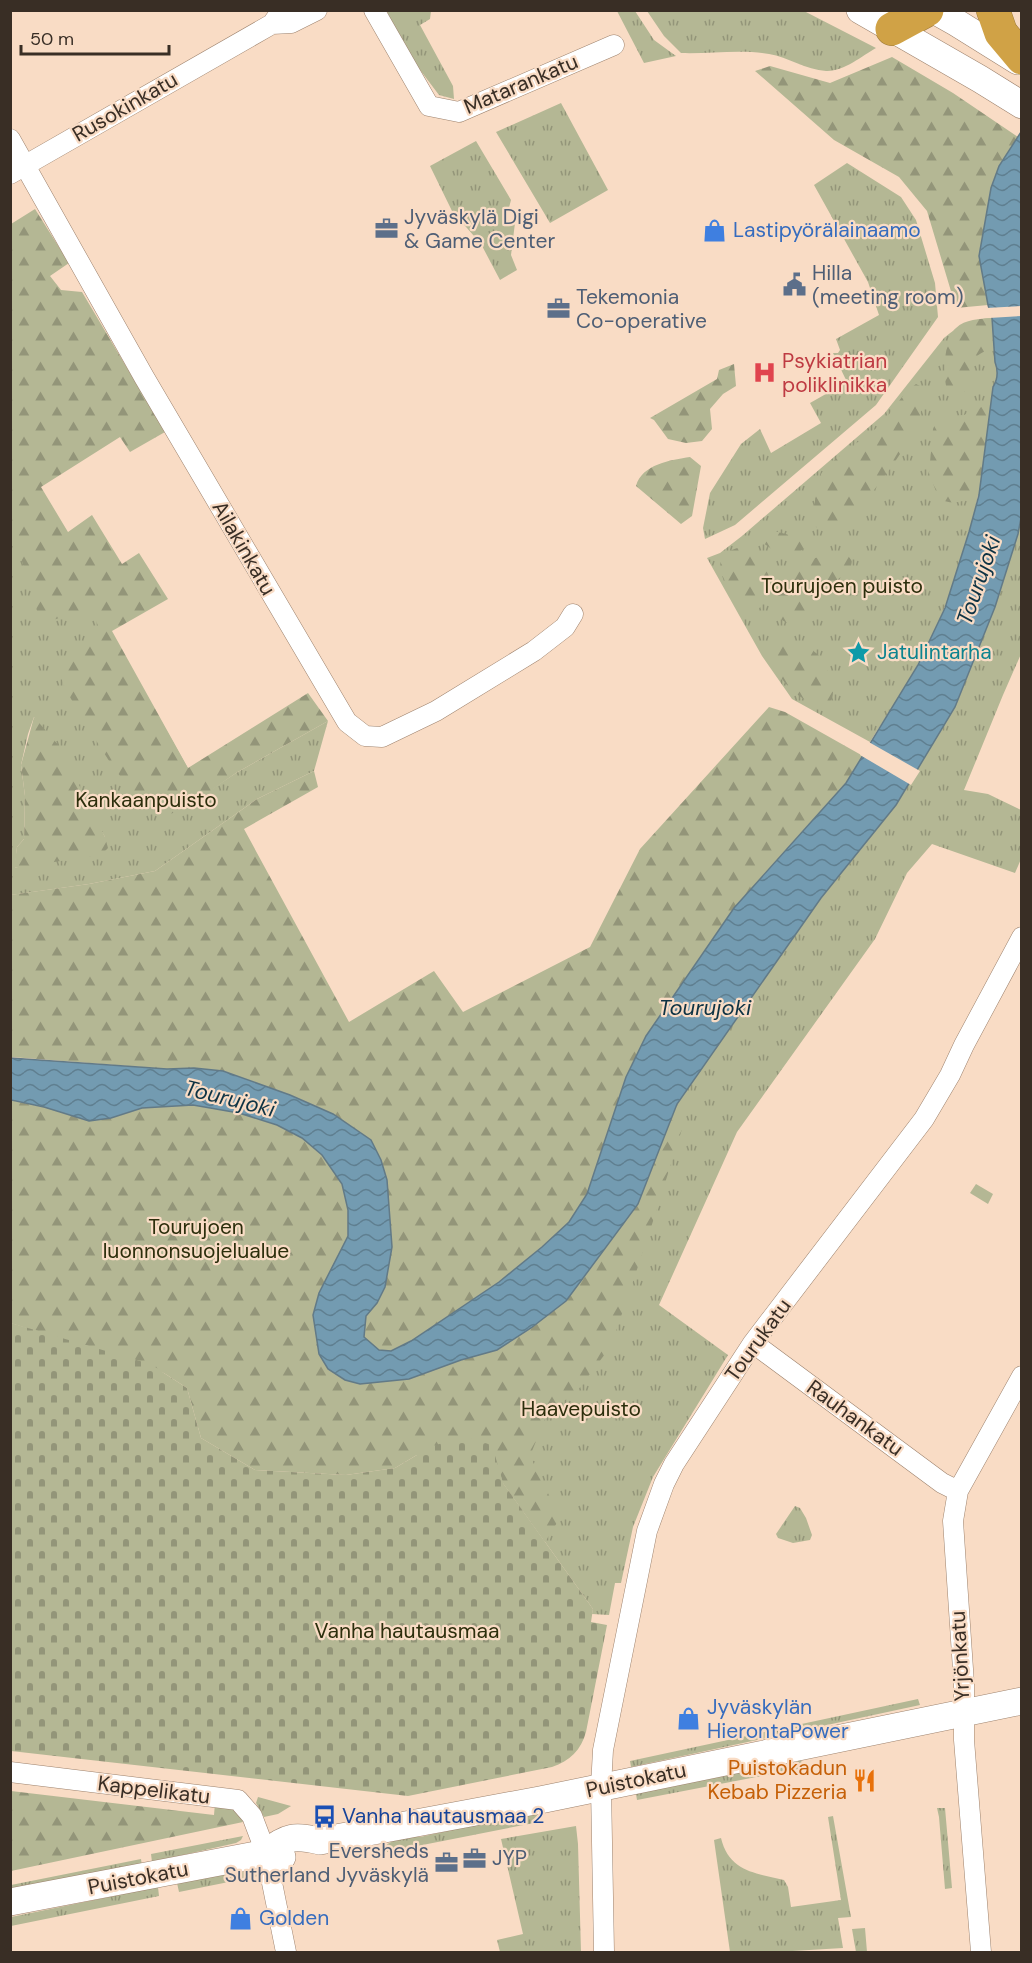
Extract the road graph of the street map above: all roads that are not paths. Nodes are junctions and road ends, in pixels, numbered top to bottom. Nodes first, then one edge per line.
1 (317, 10) edge
2 (374, 10) edge
3 (860, 10) edge
4 (927, 10) edge
5 (934, 10) edge
6 (277, 17) edge
7 (892, 29) junction
8 (1002, 37) edge
9 (614, 45) dead end
10 (1022, 63) edge
11 (1022, 105) edge
12 (10, 139) edge
13 (18, 170) edge
14 (573, 614) dead end
15 (1022, 937) edge
16 (753, 1343) junction
17 (1022, 1376) edge
18 (958, 1491) junction
19 (1022, 1701) edge
20 (963, 1712) junction
21 (10, 1772) edge
22 (601, 1800) junction
23 (266, 1853) junction
24 (10, 1902) edge
25 (286, 1953) edge
26 (604, 1953) edge
27 (981, 1953) edge

1 - 6 street, Rusokinkatu
2 - 9 street, Matarankatu
3 - 7 main road
4 - 7 highway
5 - 8 main road
6 - 13 street, Rusokinkatu
7 - 11 main road
8 - 10 main road
12 - 13 street, Ailakinkatu
13 - 14 street, Ailakinkatu
15 - 16 street, Tourukatu
16 - 18 street, Rauhankatu
16 - 22 street, Tourukatu
17 - 18 street, Yrjönkatu
18 - 20 street, Yrjönkatu
19 - 20 main road, Puistokatu
20 - 22 main road, Puistokatu
20 - 27 street, Yrjönkatu
21 - 23 street, Kappelikatu
22 - 23 main road, Puistokatu
22 - 26 street, Tourukatu
23 - 24 main road, Puistokatu
23 - 25 street, Kappelikatu

